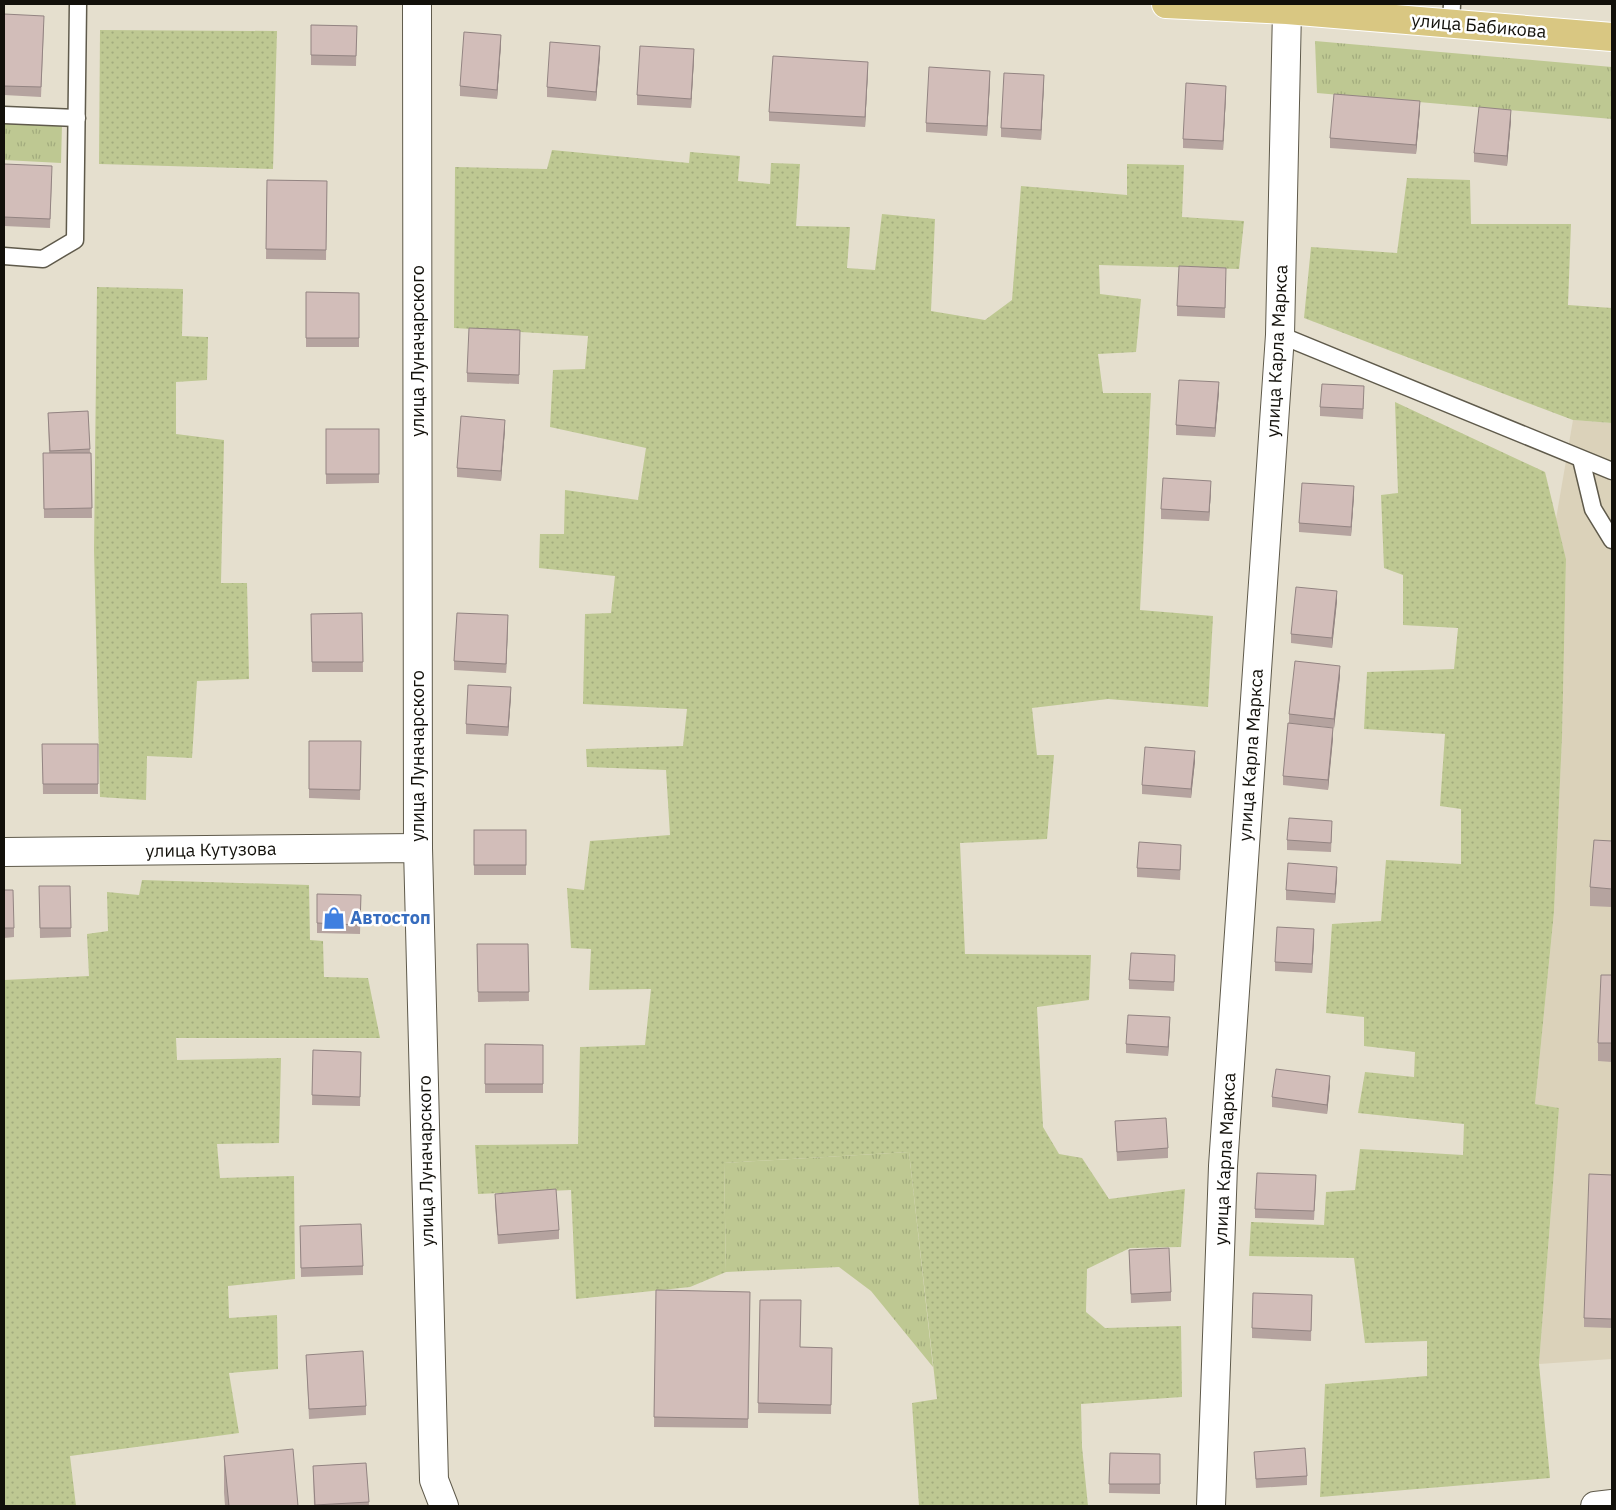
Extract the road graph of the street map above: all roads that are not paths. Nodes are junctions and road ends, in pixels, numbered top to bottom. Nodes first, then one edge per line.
1 (78, 4) edge
2 (417, 4) edge
3 (1166, 4) edge
4 (1253, 6) edge
5 (1287, 7) edge
6 (1452, 14) edge
7 (1612, 37) edge
8 (4, 115) edge
9 (77, 118) junction
10 (4, 256) edge
11 (1280, 335) junction
12 (1581, 459) junction
13 (1612, 471) edge
14 (1612, 540) edge
15 (418, 848) junction
16 (4, 852) edge
17 (1612, 1504) edge
18 (444, 1506) edge
19 (1212, 1506) edge
20 (1595, 1506) edge

1 - 9 lane
2 - 15 street, улица Луначарского
3 - 4 main road, улица Бабикова
4 - 5 main road, улица Бабикова
5 - 6 main road, улица Бабикова
5 - 11 street, улица Карла Маркса
6 - 7 main road, улица Бабикова
8 - 9 lane
9 - 10 lane
11 - 12 lane
11 - 19 street, улица Карла Маркса
12 - 13 lane
12 - 14 lane
15 - 16 street, улица Кутузова
15 - 18 street, улица Луначарского
17 - 20 street

